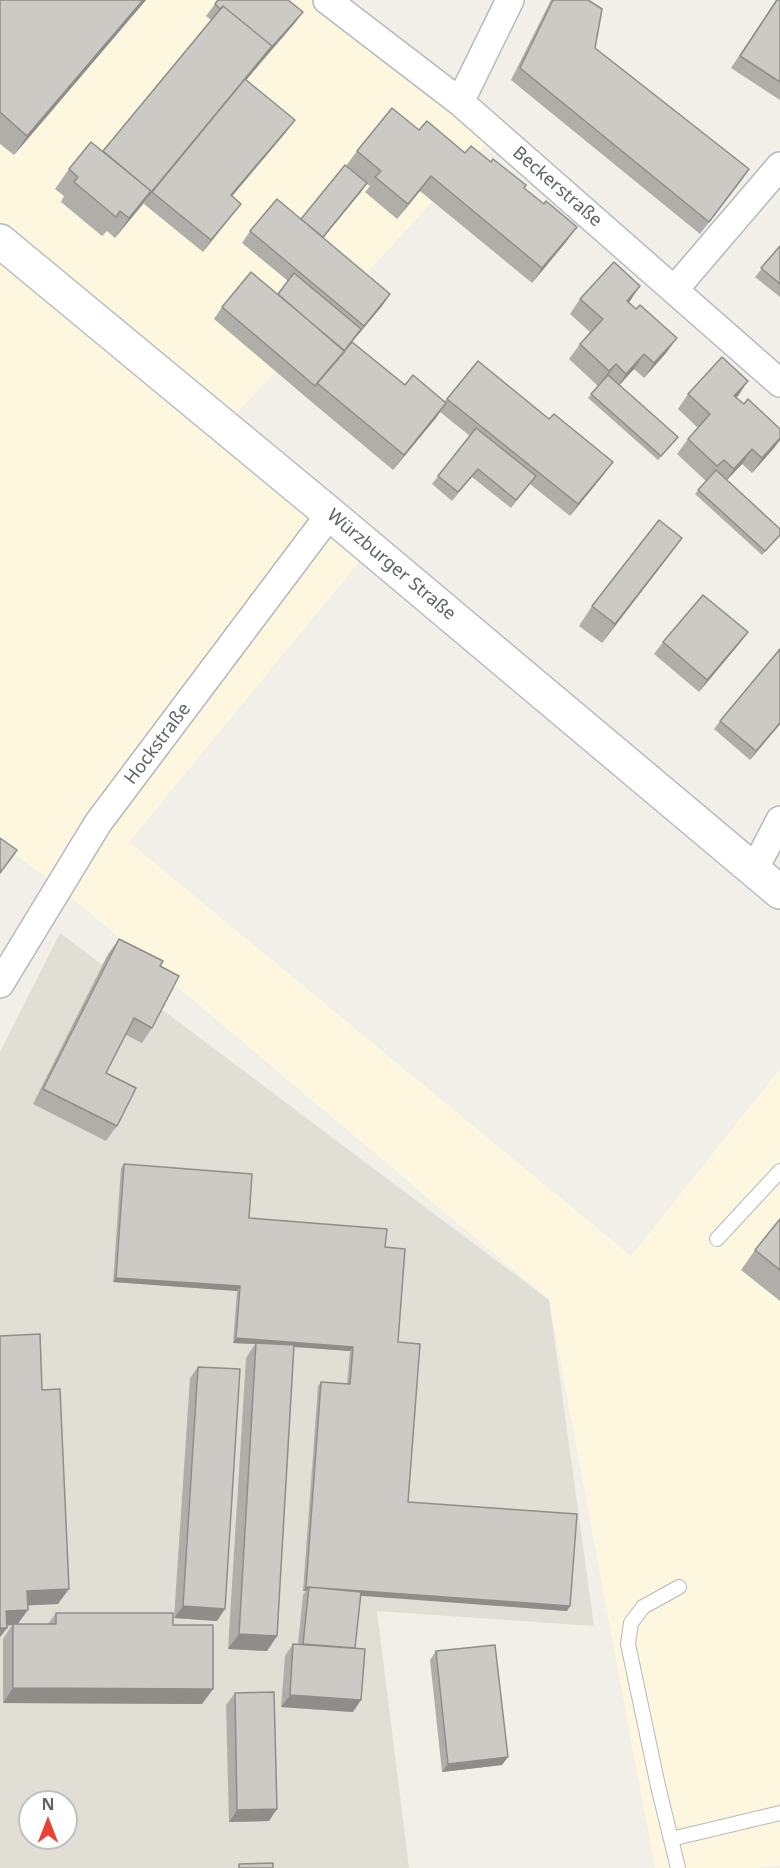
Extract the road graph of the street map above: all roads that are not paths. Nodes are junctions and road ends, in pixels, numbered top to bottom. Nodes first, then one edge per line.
1 (327, 0) edge
2 (510, 0) edge
3 (460, 102) junction
4 (780, 166) edge
5 (0, 242) edge
6 (674, 290) junction
7 (780, 383) edge
8 (330, 514) junction
9 (780, 820) edge
10 (754, 870) junction
11 (780, 891) edge
12 (0, 984) edge
13 (780, 1171) edge
14 (717, 1239) dead end
15 (680, 1587) dead end
16 (780, 1813) edge
17 (671, 1839) junction
18 (678, 1868) edge

1 - 3 street, Beckerstraße
2 - 3 street
3 - 6 street, Beckerstraße
4 - 6 street
5 - 8 main road, Würzburger Straße
6 - 7 street, Beckerstraße
8 - 10 main road, Würzburger Straße
8 - 12 street, Hockstraße
9 - 10 street
10 - 11 main road, Würzburger Straße
13 - 14 lane
15 - 17 lane
16 - 17 lane
17 - 18 lane

